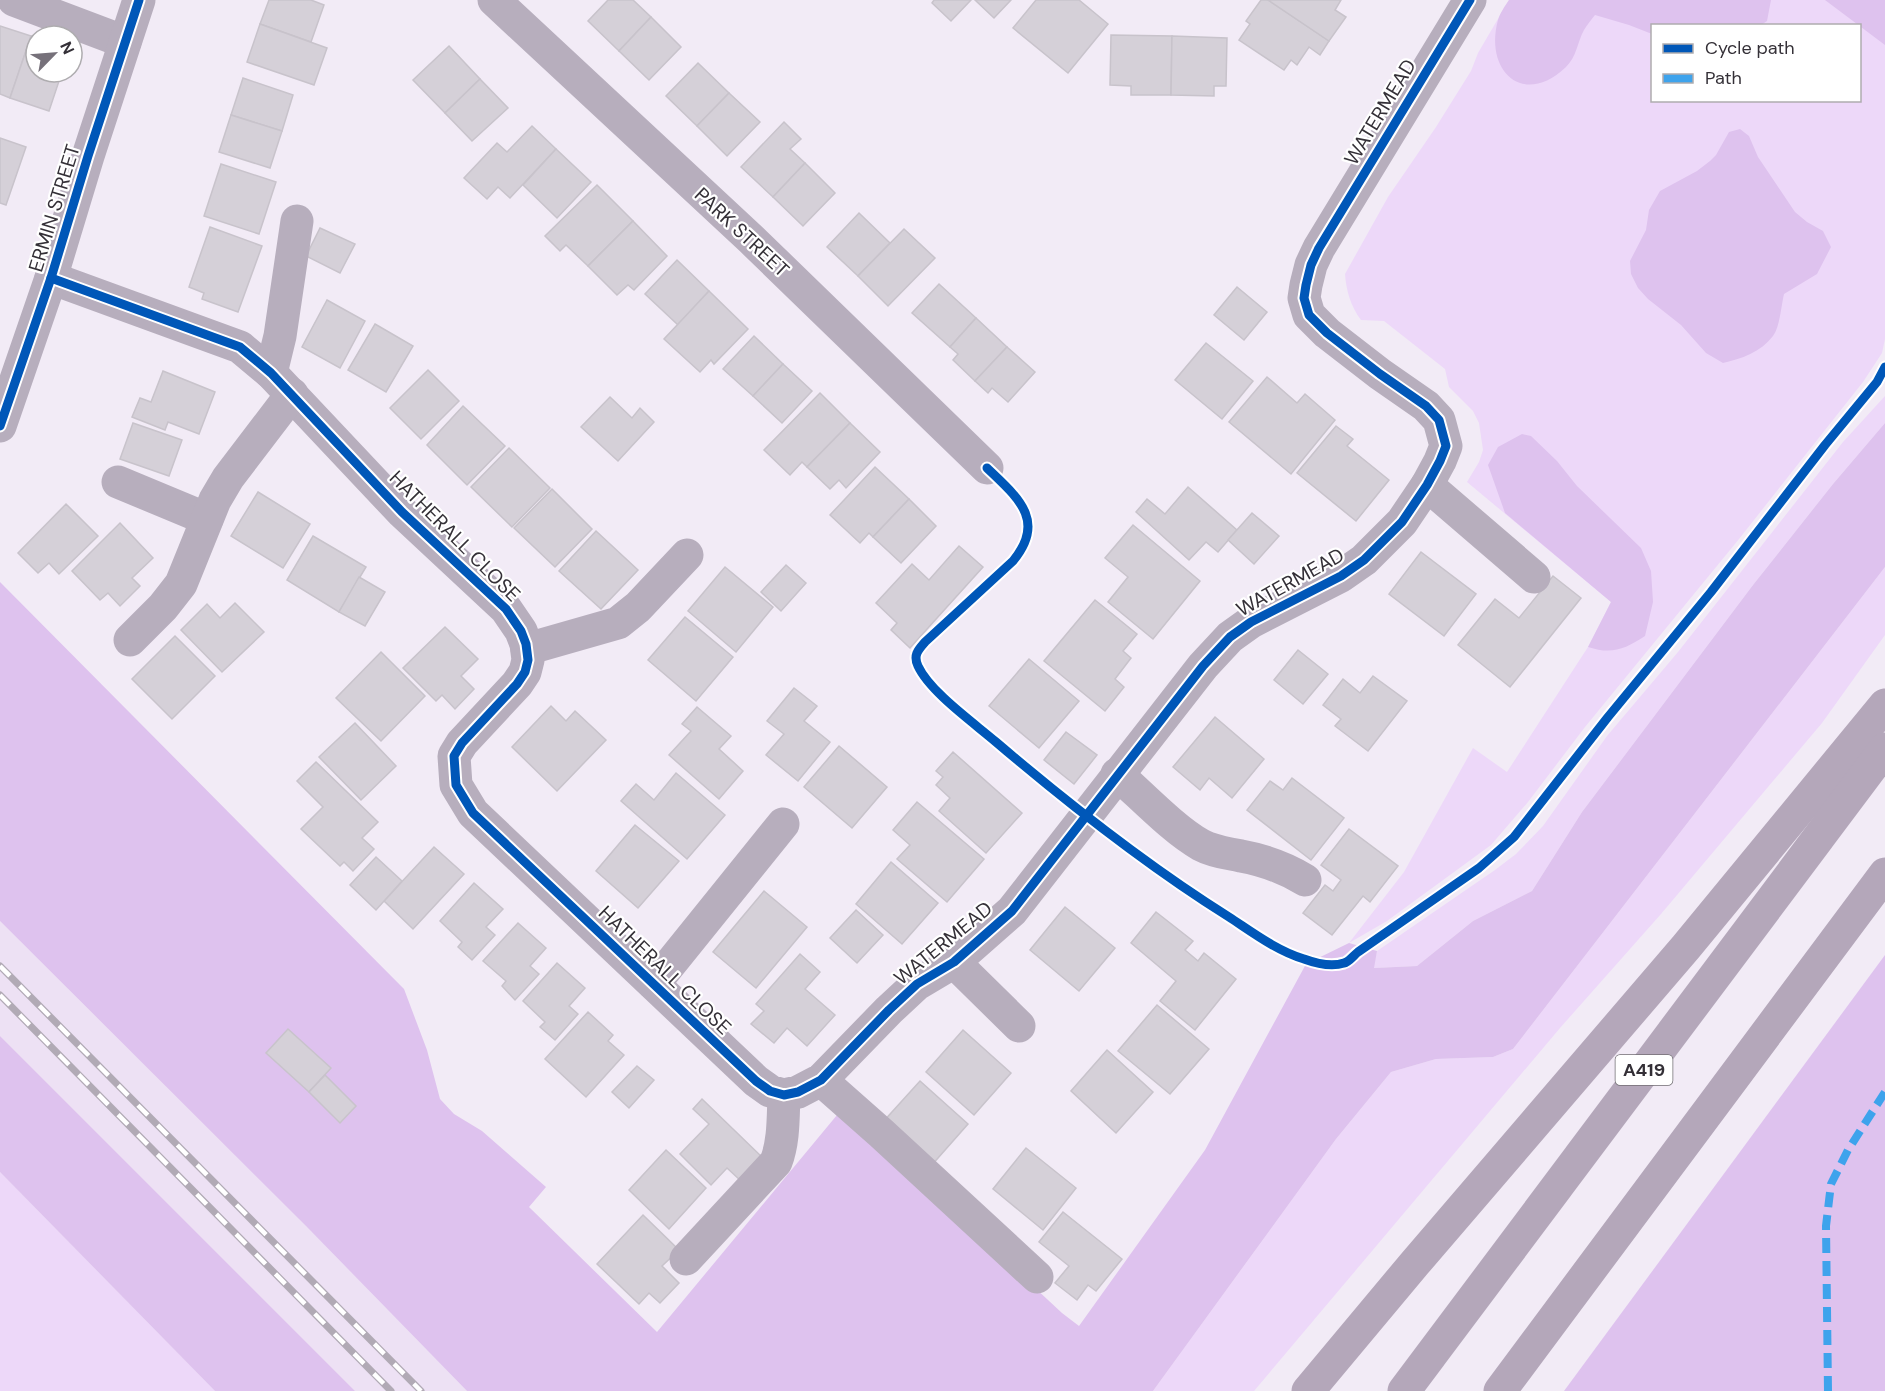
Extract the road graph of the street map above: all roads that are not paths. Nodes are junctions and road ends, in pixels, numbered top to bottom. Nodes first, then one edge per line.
1 (15, 0) edge
2 (139, 0) edge
3 (494, 0) edge
4 (1470, 0) edge
5 (125, 42) junction
6 (297, 221) dead end
7 (51, 278) junction
8 (282, 383) junction
9 (0, 426) edge
10 (987, 468) dead end
11 (118, 482) dead end
12 (1427, 485) junction
13 (207, 519) junction
14 (687, 555) dead end
15 (1534, 577) dead end
16 (130, 640) dead end
17 (527, 649) junction
18 (1885, 705) edge
19 (1885, 749) edge
20 (1117, 774) junction
21 (783, 824) dead end
22 (1885, 874) edge
23 (1305, 880) dead end
24 (954, 962) junction
25 (654, 984) junction
26 (1019, 1026) dead end
27 (804, 1088) junction
28 (686, 1259) dead end
29 (1037, 1277) dead end
30 (1542, 1334) junction
31 (1308, 1391) edge
32 (1404, 1391) edge
33 (1500, 1391) edge
34 (1505, 1391) edge

1 - 5 street
2 - 5 street, ERMIN STREET
3 - 10 street, PARK STREET
4 - 12 street, WATERMEAD
5 - 7 street, ERMIN STREET
6 - 8 street
7 - 8 street, HATHERALL CLOSE
7 - 9 street, ERMIN STREET
8 - 13 street
8 - 17 street, HATHERALL CLOSE
11 - 13 street
12 - 15 street
12 - 20 street, WATERMEAD
13 - 16 street
14 - 17 street
17 - 25 street, HATHERALL CLOSE
18 - 31 highway
19 - 32 highway, A419
20 - 23 street
20 - 24 street, WATERMEAD
21 - 25 street
22 - 30 highway
24 - 26 street, WATERMEAD
24 - 27 street, WATERMEAD
25 - 27 street, HATHERALL CLOSE
27 - 28 street
27 - 29 street, HATHERALL CLOSE
30 - 33 highway
30 - 34 highway

